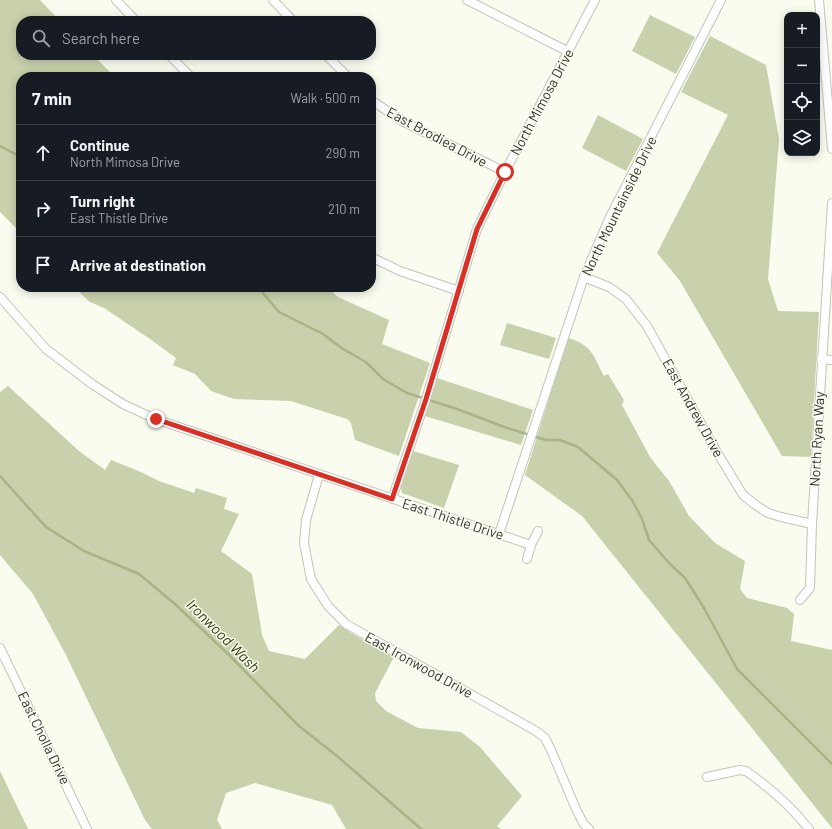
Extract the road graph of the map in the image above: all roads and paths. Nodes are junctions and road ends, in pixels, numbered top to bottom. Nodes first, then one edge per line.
1 (116, 0) edge
2 (273, 0) edge
3 (467, 0) edge
4 (595, 0) edge
5 (721, 0) edge
6 (819, 0) edge
7 (131, 16) edge
8 (288, 16) edge
9 (569, 52) junction
10 (174, 60) edge
11 (331, 60) edge
12 (829, 68) edge
13 (186, 72) edge
14 (343, 72) edge
15 (376, 103) edge
16 (832, 149) edge
17 (505, 172) junction
18 (832, 203) edge
19 (376, 259) edge
20 (584, 277) junction
21 (459, 291) junction
22 (0, 297) edge
23 (7, 306) junction
24 (0, 311) edge
25 (821, 359) junction
26 (832, 360) edge
27 (319, 475) junction
28 (392, 499) junction
29 (812, 524) junction
30 (538, 531) dead end
31 (499, 534) junction
32 (531, 545) junction
33 (528, 559) dead end
34 (800, 600) dead end
35 (0, 648) edge
36 (707, 777) dead end
37 (87, 829) edge
38 (589, 829) edge
39 (808, 829) edge

1 - 7 street
2 - 8 street
3 - 9 street
4 - 9 street, North Mimosa Drive
5 - 20 street, North Mountainside Drive
6 - 12 street
9 - 17 street, North Mimosa Drive
10 - 13 street
11 - 14 street
12 - 16 street
15 - 17 street, East Brodiea Drive
17 - 21 street, North Mimosa Drive
18 - 25 street, North Ryan Way
19 - 21 street
20 - 29 street, East Andrew Drive
20 - 31 street, North Mountainside Drive
21 - 28 street, North Mimosa Drive
22 - 23 street, East Thistle Drive
23 - 24 street
23 - 27 street, East Thistle Drive
25 - 26 street
25 - 29 street, North Ryan Way
27 - 28 street, East Thistle Drive
27 - 38 street, East Ironwood Drive
28 - 31 street, East Thistle Drive
29 - 34 street, North Ryan Way
30 - 32 street
31 - 32 street, East Thistle Drive
32 - 33 street
35 - 37 street, East Cholla Drive
36 - 39 street

